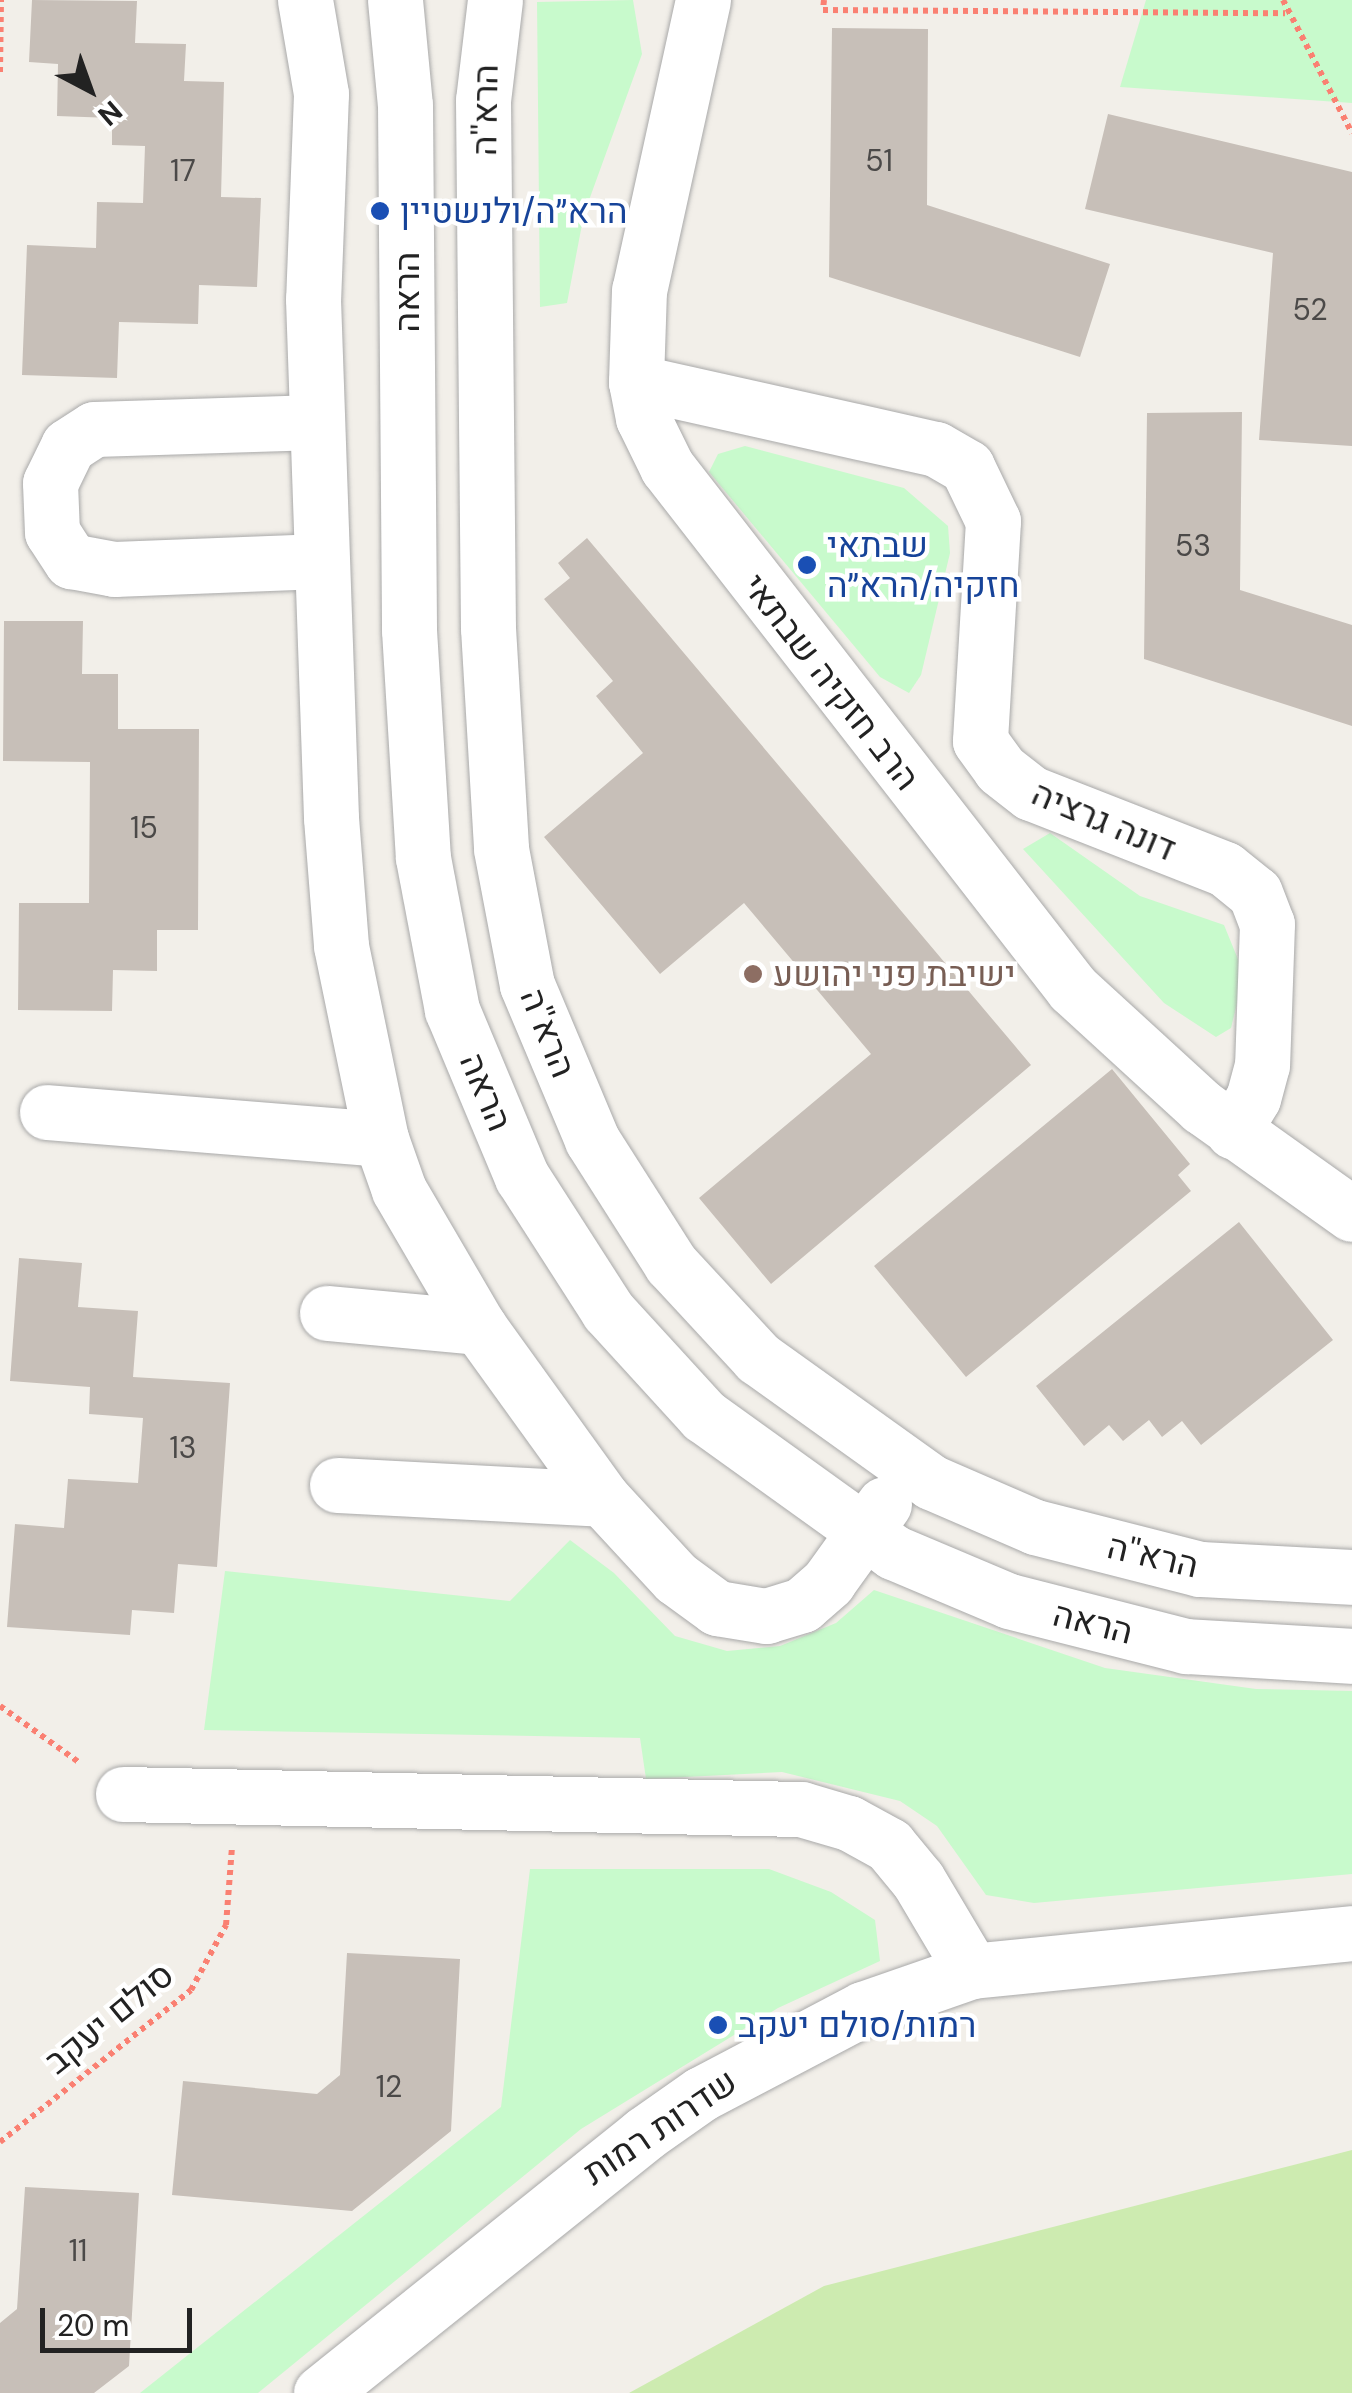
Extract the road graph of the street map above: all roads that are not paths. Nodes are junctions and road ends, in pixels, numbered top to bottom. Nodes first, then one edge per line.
1 (305, 0) edge
2 (396, 0) edge
3 (495, 0) edge
4 (703, 0) edge
5 (636, 382) junction
6 (317, 422) junction
7 (321, 561) junction
8 (47, 1112) dead end
9 (1233, 1131) junction
10 (381, 1138) junction
11 (1352, 1214) edge
12 (327, 1314) dead end
13 (479, 1327) junction
14 (906, 1466) junction
15 (337, 1486) dead end
16 (603, 1499) junction
17 (867, 1534) junction
18 (1352, 1577) edge
19 (1352, 1656) edge
20 (124, 1794) road end
21 (1352, 1933) edge
22 (972, 1971) junction
23 (321, 2393) edge

1 - 6 street
2 - 17 street, הראה
3 - 14 street, הרא''ה
4 - 5 street, הרב חזקיה שבתאי
5 - 9 street, הרב חזקיה שבתאי
5 - 9 street, דונה גרציה
6 - 7 street
6 - 7 street
7 - 10 street
8 - 10 street
9 - 11 street, הרב חזקיה שבתאי
10 - 13 street
12 - 13 street
13 - 16 street
14 - 17 street
14 - 18 street, הרא''ה
15 - 16 street
16 - 17 street
17 - 19 street, הראה
20 - 22 street
21 - 22 street, שדרות רמות
22 - 23 street, שדרות רמות

